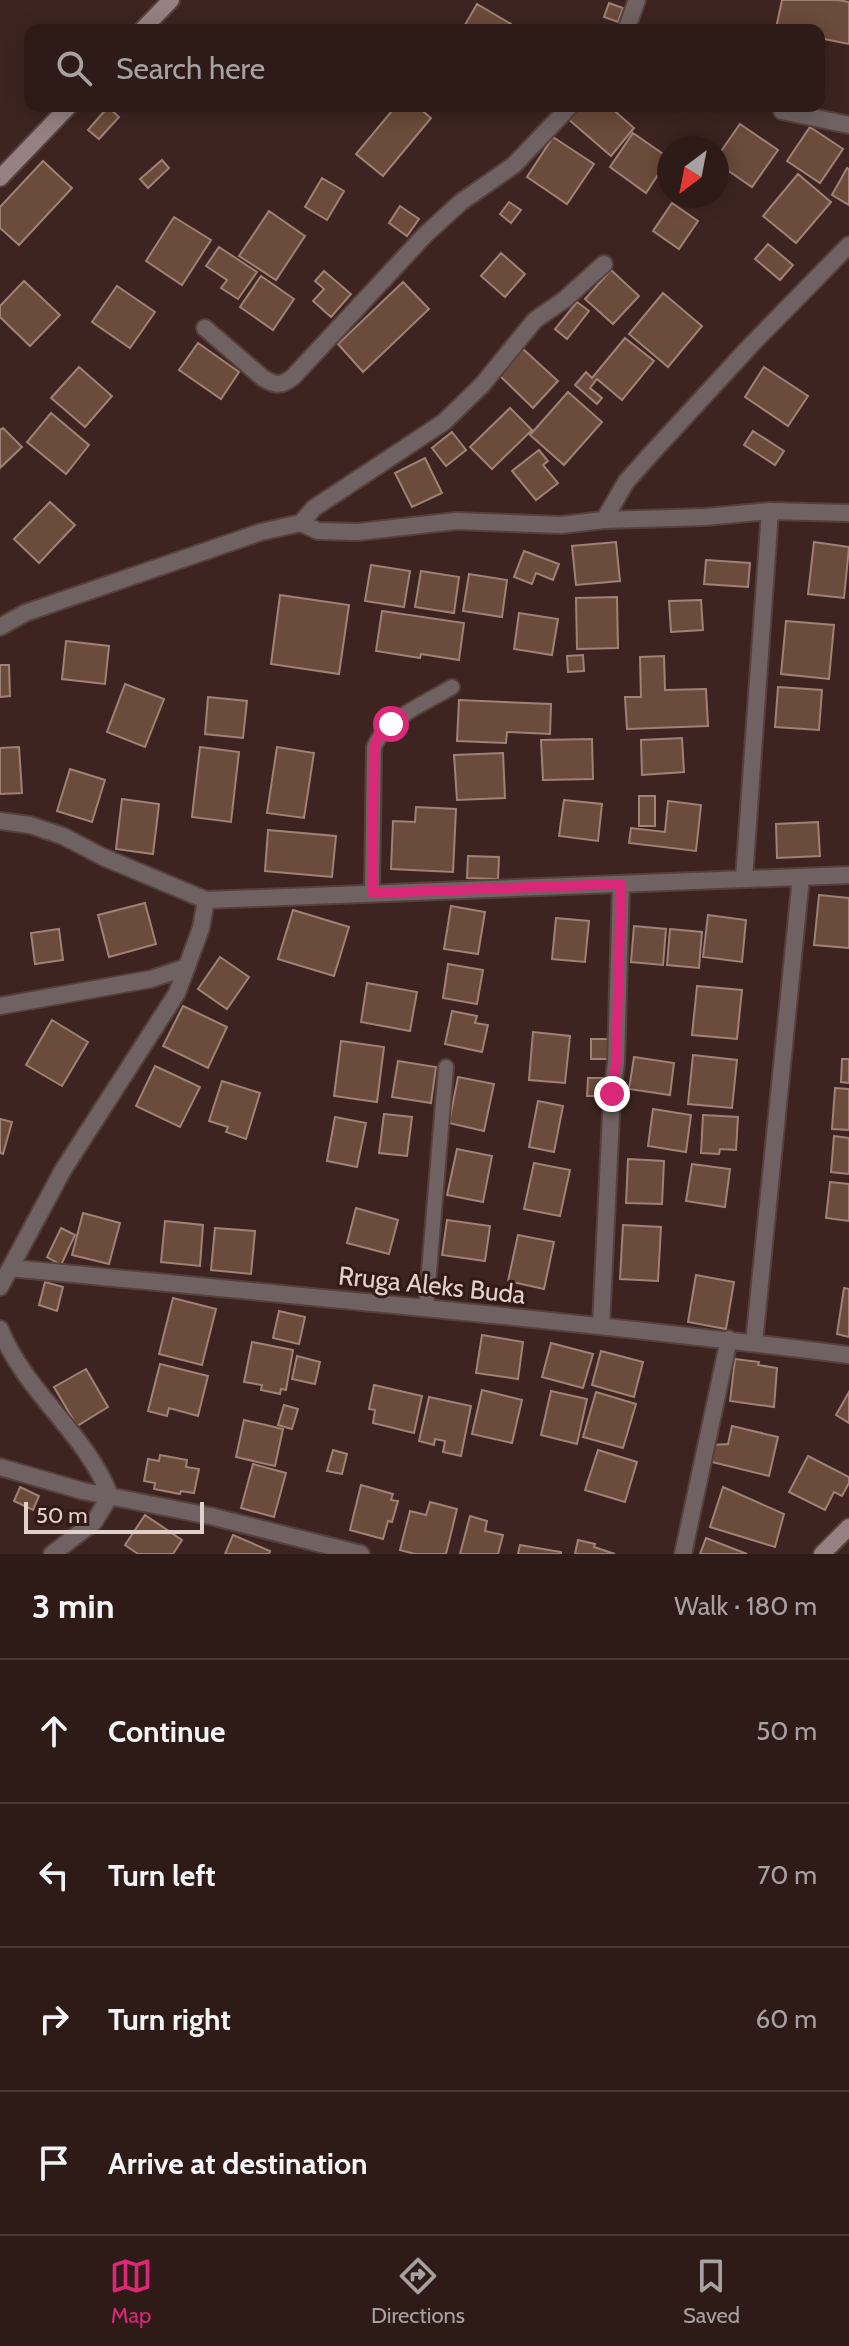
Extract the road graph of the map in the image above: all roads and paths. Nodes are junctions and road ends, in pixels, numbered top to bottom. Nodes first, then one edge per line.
1 (171, 0) edge
2 (637, 0) edge
3 (148, 24) edge
4 (628, 24) edge
5 (63, 112) edge
6 (564, 112) edge
7 (787, 112) edge
8 (849, 125) edge
9 (0, 178) edge
10 (849, 245) edge
11 (604, 264) dead end
12 (205, 328) dead end
13 (770, 511) junction
14 (849, 513) edge
15 (604, 520) junction
16 (301, 523) junction
17 (0, 627) edge
18 (452, 687) dead end
19 (0, 821) edge
20 (849, 875) edge
21 (801, 877) junction
22 (744, 879) junction
23 (621, 884) junction
24 (372, 893) junction
25 (206, 900) junction
26 (187, 967) junction
27 (0, 1006) edge
28 (446, 1067) dead end
29 (10, 1268) junction
30 (0, 1287) edge
31 (426, 1308) junction
32 (601, 1326) junction
33 (0, 1329) edge
34 (729, 1339) junction
35 (754, 1343) junction
36 (849, 1355) edge
37 (0, 1467) edge
38 (110, 1496) junction
39 (849, 1527) edge
40 (52, 1554) edge
41 (361, 1554) edge
42 (683, 1554) edge
43 (822, 1554) edge

1 - 3 street
2 - 4 street
5 - 9 street
6 - 12 street
7 - 8 street
10 - 15 street
11 - 16 street
13 - 14 street
13 - 15 street
13 - 22 street
15 - 16 street
16 - 17 street
18 - 24 lane
19 - 25 street
20 - 21 street
21 - 22 street
21 - 35 street
22 - 23 street
23 - 24 street
23 - 32 street
24 - 25 street
25 - 26 street
26 - 27 street
26 - 29 street
28 - 31 lane
29 - 30 street
29 - 31 street, Rruga Aleks Buda
31 - 32 street, Rruga Aleks Buda
32 - 34 street, Rruga Aleks Buda
33 - 38 street
34 - 35 street, Rruga Aleks Buda
34 - 42 street
35 - 36 street, Rruga Aleks Buda
37 - 38 street
38 - 40 street
38 - 41 street
39 - 43 street

